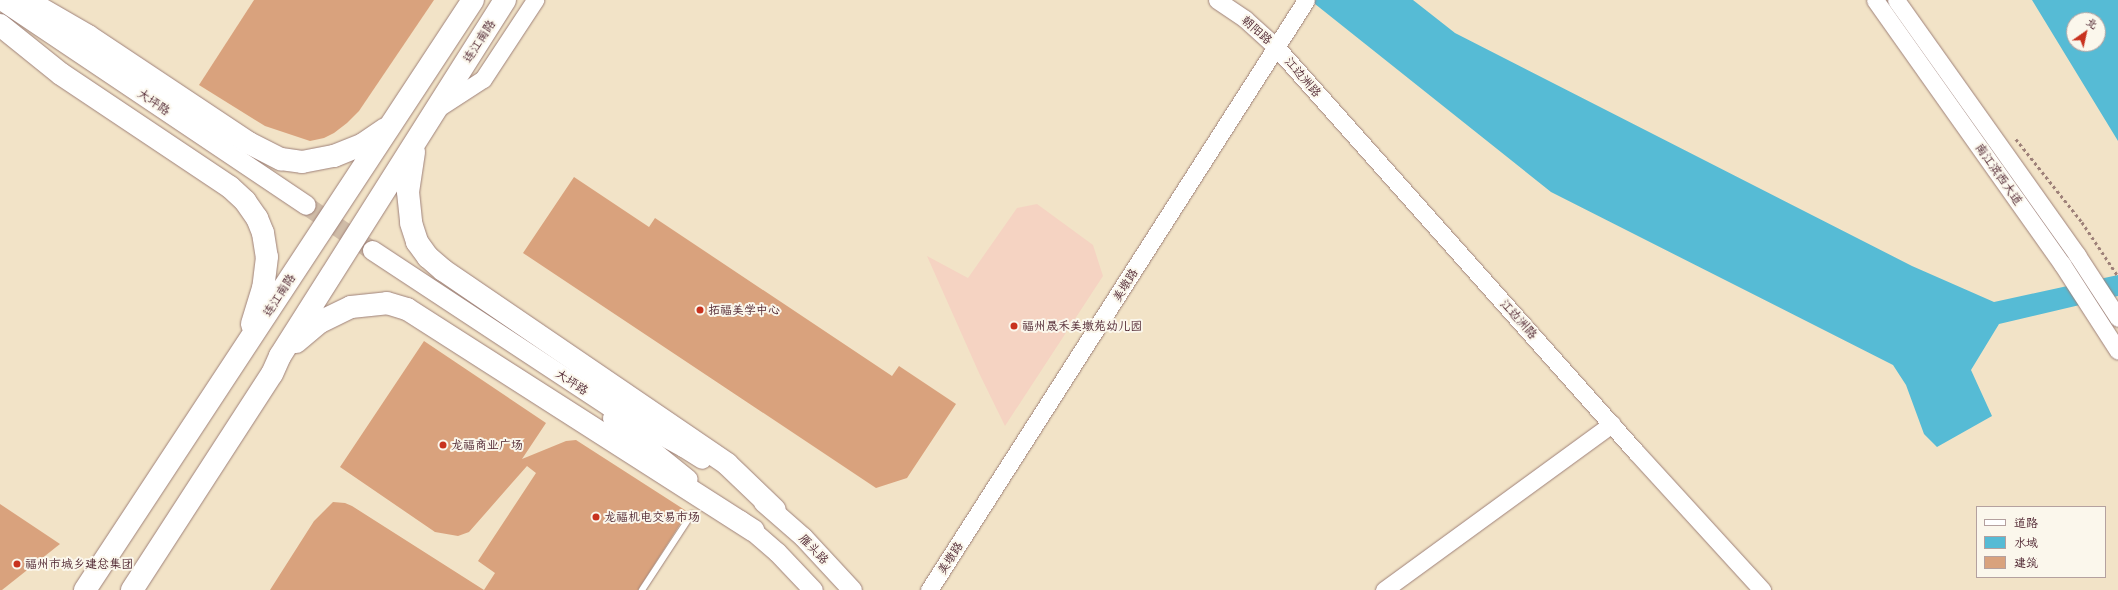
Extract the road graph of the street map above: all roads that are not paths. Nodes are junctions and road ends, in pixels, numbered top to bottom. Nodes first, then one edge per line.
1 (1, 0) edge
2 (26, 0) edge
3 (473, 0) edge
4 (505, 0) edge
5 (535, 0) edge
6 (1217, 0) edge
7 (1305, 0) edge
8 (1875, 0) edge
9 (1896, 0) edge
10 (0, 10) edge
11 (0, 25) edge
12 (1276, 47) junction
13 (434, 110) junction
14 (393, 122) junction
15 (420, 134) junction
16 (2118, 318) edge
17 (245, 346) junction
18 (2118, 351) edge
19 (280, 356) junction
20 (1612, 424) junction
21 (775, 510) junction
22 (692, 514) dead end
23 (753, 530) junction
24 (136, 589) edge
25 (85, 590) edge
26 (642, 590) edge
27 (813, 590) edge
28 (852, 590) edge
29 (929, 590) edge
30 (1384, 590) edge
31 (1762, 590) edge

1 - 10 main road, 大坪路
2 - 14 highway
3 - 14 highway, 连江南路
4 - 13 highway, 连江南路
5 - 13 street
6 - 12 street, 朝阳路
7 - 12 street, 美墩路
8 - 18 street, 南江滨西大道
9 - 16 street, 南江滨西大道
11 - 17 highway
12 - 20 street, 江边洲路
12 - 29 street, 美墩路
13 - 15 highway, 连江南路
14 - 17 highway, 连江南路
15 - 19 highway, 连江南路
15 - 21 highway
17 - 25 highway, 连江南路
19 - 23 highway
19 - 24 highway, 连江南路
20 - 30 street
20 - 31 street, 江边洲路
21 - 23 main road, 大坪路
21 - 28 main road, 雁头路
22 - 26 lane
23 - 27 main road

